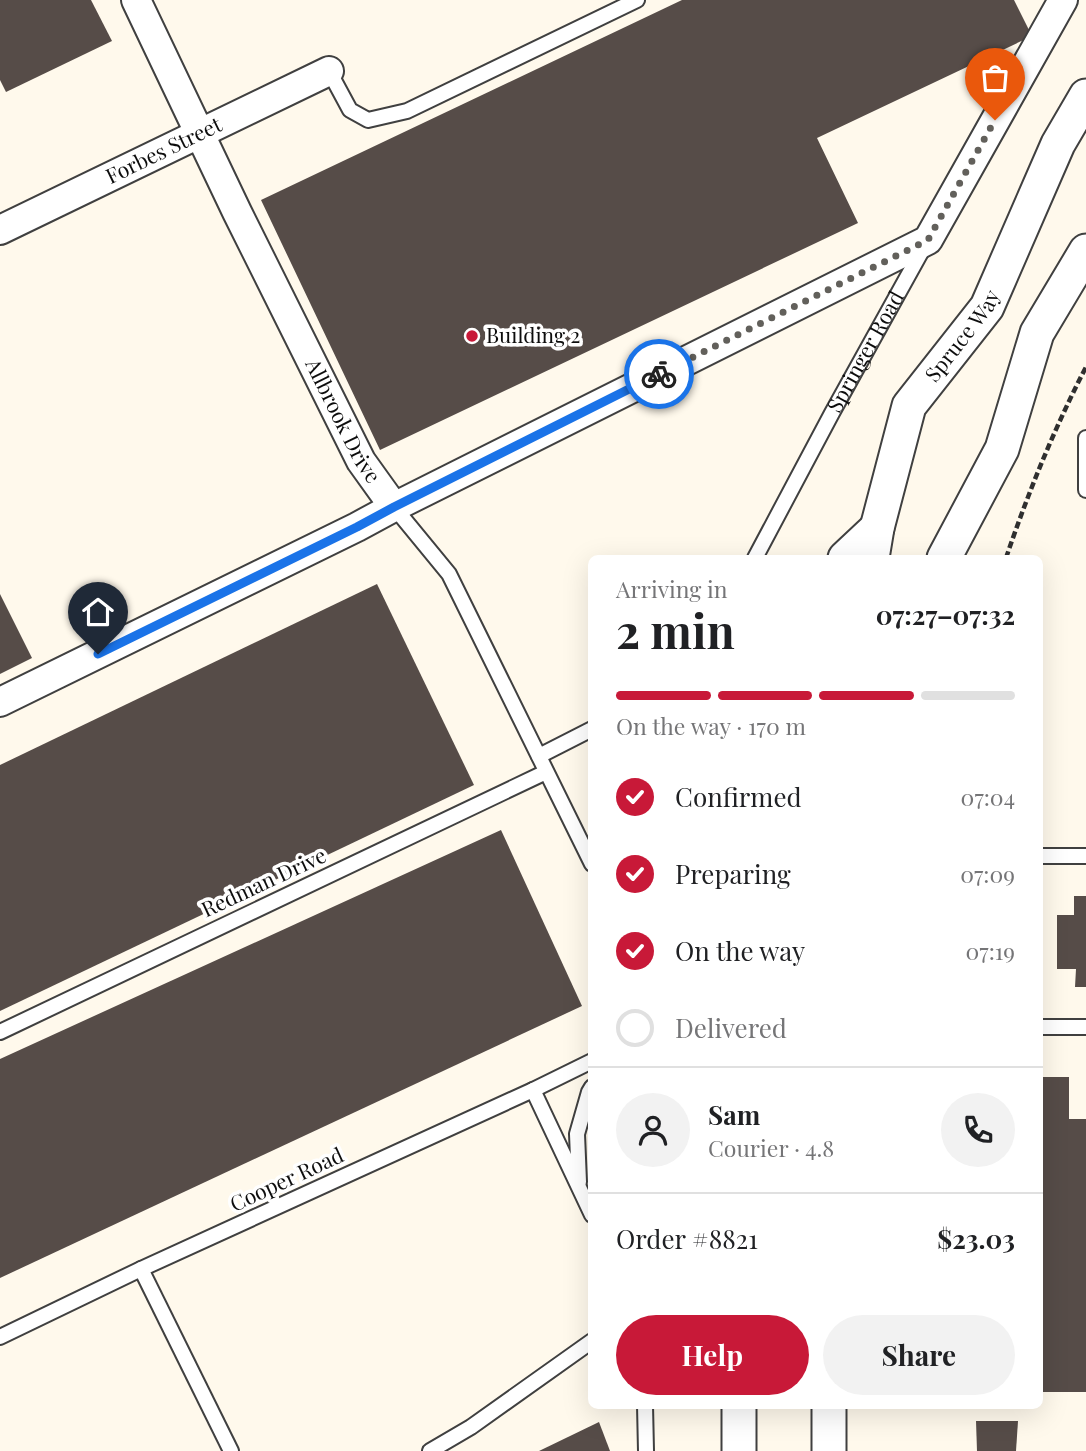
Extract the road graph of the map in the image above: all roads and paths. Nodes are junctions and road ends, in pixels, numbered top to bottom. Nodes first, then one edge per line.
1 (136, 0) edge
2 (637, 0) edge
3 (1063, 0) edge
4 (329, 71) joint
5 (1076, 121) edge
6 (200, 134) junction
7 (0, 230) edge
8 (928, 240) junction
9 (1086, 251) edge
10 (1086, 368) edge
11 (1086, 438) edge
12 (1086, 490) edge
13 (394, 507) junction
14 (875, 543) edge
15 (757, 555) edge
16 (851, 555) edge
17 (861, 555) edge
18 (946, 555) edge
19 (1007, 555) edge
20 (0, 702) edge
21 (588, 731) edge
22 (539, 756) junction
23 (546, 772) junction
24 (588, 856) edge
25 (1043, 856) edge
26 (1086, 856) edge
27 (1043, 1027) edge
28 (1086, 1027) edge
29 (0, 1032) edge
30 (588, 1063) edge
31 (533, 1090) junction
32 (588, 1096) edge
33 (580, 1190) junction
34 (588, 1207) edge
35 (141, 1269) junction
36 (0, 1337) edge
37 (588, 1344) edge
38 (645, 1409) edge
39 (739, 1409) edge
40 (829, 1409) edge
41 (231, 1451) edge
42 (430, 1451) edge
43 (646, 1451) edge
44 (739, 1451) edge
45 (829, 1451) edge

1 - 6 street, Allbrook Drive
2 - 4 lane
3 - 8 street, Springer Road
4 - 6 street, Forbes Street
5 - 14 street, Spruce Way
6 - 7 street, Forbes Street
6 - 13 street, Allbrook Drive
8 - 13 street
8 - 15 lane, Springer Road
9 - 18 street
10 - 19 path
11 - 12 lane
13 - 20 street
13 - 22 lane, Allbrook Drive
14 - 16 street
14 - 17 street
21 - 22 lane
22 - 23 lane, Allbrook Drive
23 - 24 lane, Allbrook Drive
23 - 29 lane, Redman Drive
25 - 26 lane
27 - 28 lane
30 - 31 lane, Cooper Road
31 - 33 lane
31 - 35 lane, Cooper Road
32 - 33 lane
33 - 34 lane
35 - 36 lane, Cooper Road
35 - 41 lane
37 - 42 lane
38 - 43 lane
39 - 44 street
40 - 45 street

